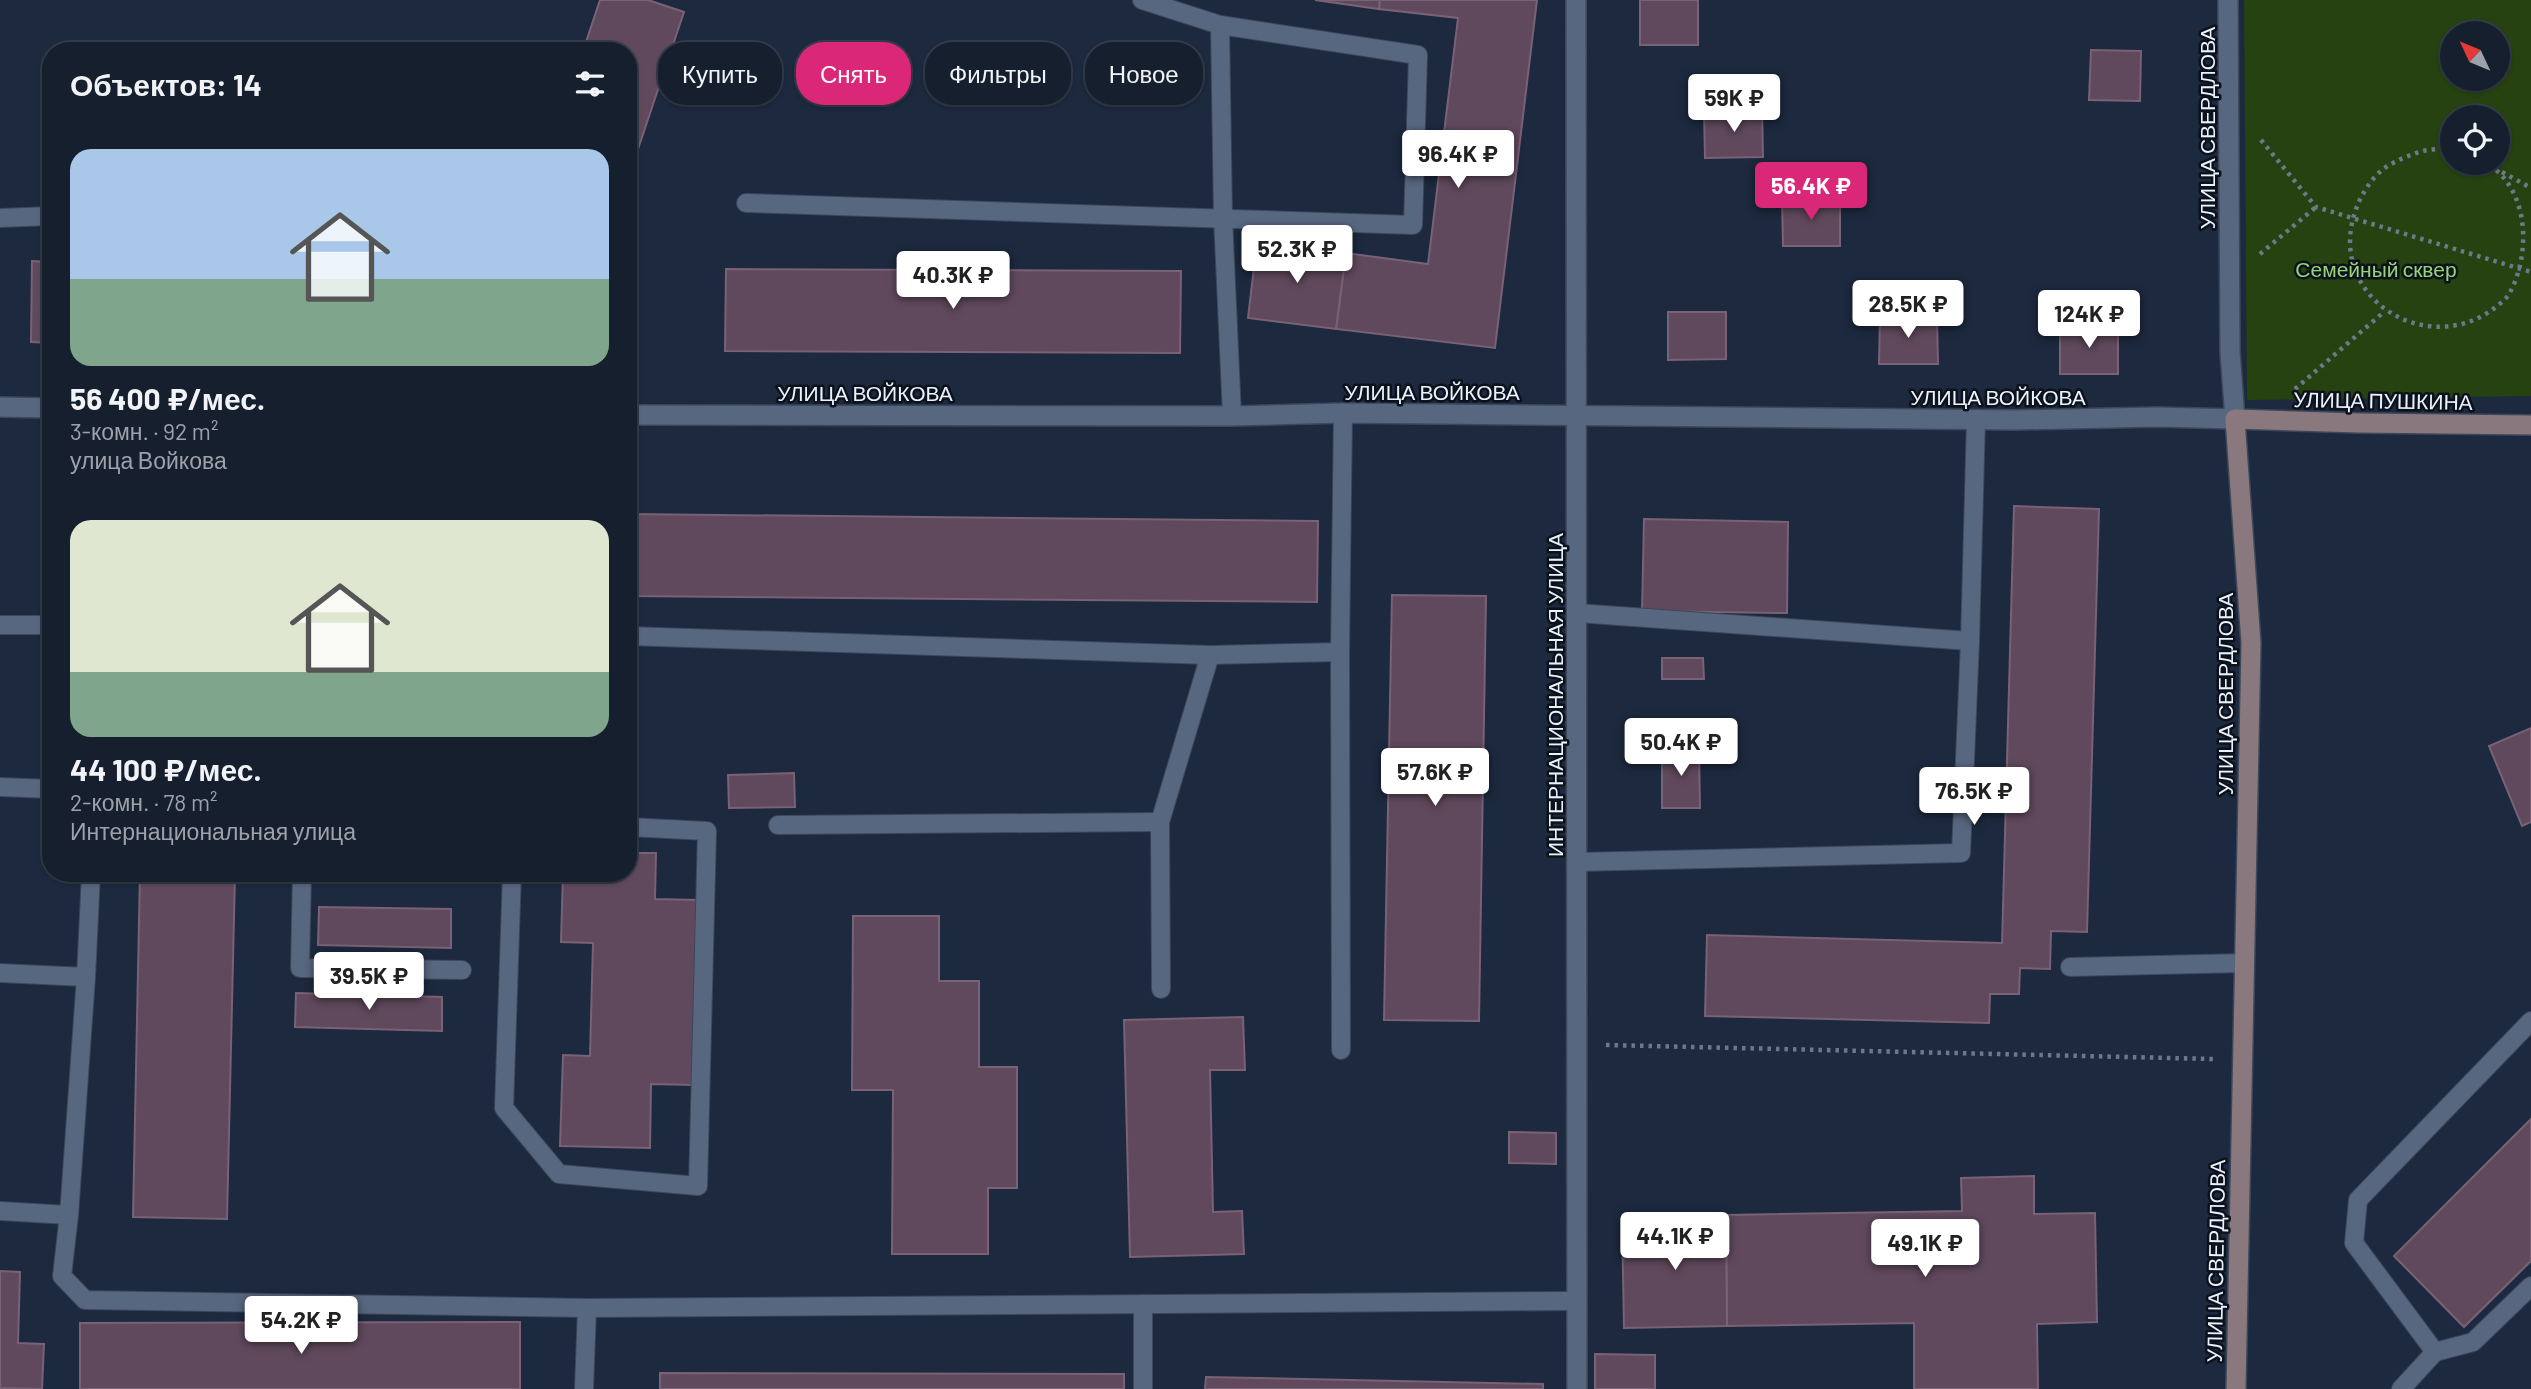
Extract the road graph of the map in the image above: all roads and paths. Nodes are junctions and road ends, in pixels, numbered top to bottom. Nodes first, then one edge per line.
1 (1142, 0) edge
2 (1576, 0) edge
3 (2228, 0) edge
4 (1220, 25) junction
5 (2229, 102) junction
6 (2440, 148) edge
7 (2503, 175) edge
8 (2508, 175) edge
9 (2531, 188) edge
10 (746, 203) dead end
11 (2316, 207) junction
12 (42, 216) edge
13 (1223, 217) junction
14 (0, 218) edge
15 (2352, 218) junction
16 (2524, 270) junction
17 (2531, 272) edge
18 (2230, 279) junction
19 (2385, 311) junction
20 (0, 407) edge
21 (42, 408) edge
22 (1343, 413) junction
23 (637, 415) edge
24 (1576, 415) junction
25 (1232, 416) junction
26 (1976, 419) junction
27 (2235, 419) junction
28 (2260, 420) junction
29 (2531, 425) edge
30 (1577, 613) junction
31 (0, 625) edge
32 (42, 625) edge
33 (637, 636) edge
34 (1970, 641) junction
35 (1340, 652) junction
36 (1210, 655) junction
37 (0, 787) edge
38 (42, 789) edge
39 (1160, 822) junction
40 (778, 825) dead end
41 (637, 827) edge
42 (1577, 862) junction
43 (91, 882) edge
44 (302, 882) edge
45 (512, 882) edge
46 (2244, 963) junction
47 (2070, 967) dead end
48 (462, 970) dead end
49 (0, 973) edge
50 (86, 977) junction
51 (1161, 989) dead end
52 (2531, 1021) edge
53 (1577, 1044) junction
54 (1341, 1050) dead end
55 (2242, 1060) junction
56 (0, 1211) edge
57 (69, 1216) junction
58 (2531, 1286) edge
59 (1577, 1301) junction
60 (1143, 1304) junction
61 (587, 1308) junction
62 (2435, 1353) junction
63 (584, 1389) edge
64 (1143, 1389) edge
65 (1577, 1389) edge
66 (2236, 1389) edge
67 (2401, 1389) edge

1 - 4 lane
2 - 24 street, ИНТЕРНАЦИОНАЛЬНАЯ УЛИЦА
3 - 5 street, УЛИЦА СВЕРДЛОВА
4 - 13 lane
4 - 13 lane
5 - 11 path
5 - 18 street, УЛИЦА СВЕРДЛОВА
6 - 15 path
7 - 16 path
8 - 9 path
10 - 13 lane
11 - 15 path
11 - 18 path
12 - 14 lane
13 - 25 lane
15 - 16 path
15 - 19 path
16 - 17 path
16 - 19 path
18 - 27 street, УЛИЦА СВЕРДЛОВА
19 - 28 path
20 - 21 street
22 - 24 street, УЛИЦА ВОЙКОВА
22 - 25 street, УЛИЦА ВОЙКОВА
22 - 35 lane
23 - 25 street, УЛИЦА ВОЙКОВА
24 - 26 street, УЛИЦА ВОЙКОВА
24 - 30 street, ИНТЕРНАЦИОНАЛЬНАЯ УЛИЦА
26 - 27 street, УЛИЦА ВОЙКОВА
26 - 34 lane
27 - 28 main road, УЛИЦА ПУШКИНА
27 - 46 main road, УЛИЦА СВЕРДЛОВА
28 - 29 main road, УЛИЦА ПУШКИНА
30 - 34 lane
30 - 42 street, ИНТЕРНАЦИОНАЛЬНАЯ УЛИЦА
31 - 32 lane
33 - 36 lane
34 - 42 lane
35 - 36 lane
35 - 54 lane
36 - 39 lane
37 - 38 lane
39 - 40 lane
39 - 51 lane
41 - 45 lane
42 - 53 street, ИНТЕРНАЦИОНАЛЬНАЯ УЛИЦА
43 - 50 lane
44 - 48 lane
46 - 47 lane
46 - 55 main road, УЛИЦА СВЕРДЛОВА
49 - 50 lane
50 - 57 lane
52 - 62 lane
53 - 55 path
53 - 59 street, ИНТЕРНАЦИОНАЛЬНАЯ УЛИЦА
55 - 66 main road, УЛИЦА СВЕРДЛОВА
56 - 57 lane
57 - 61 lane
58 - 62 lane
59 - 60 lane
59 - 65 street, ИНТЕРНАЦИОНАЛЬНАЯ УЛИЦА
60 - 61 lane
60 - 64 lane
61 - 63 lane
62 - 67 lane

